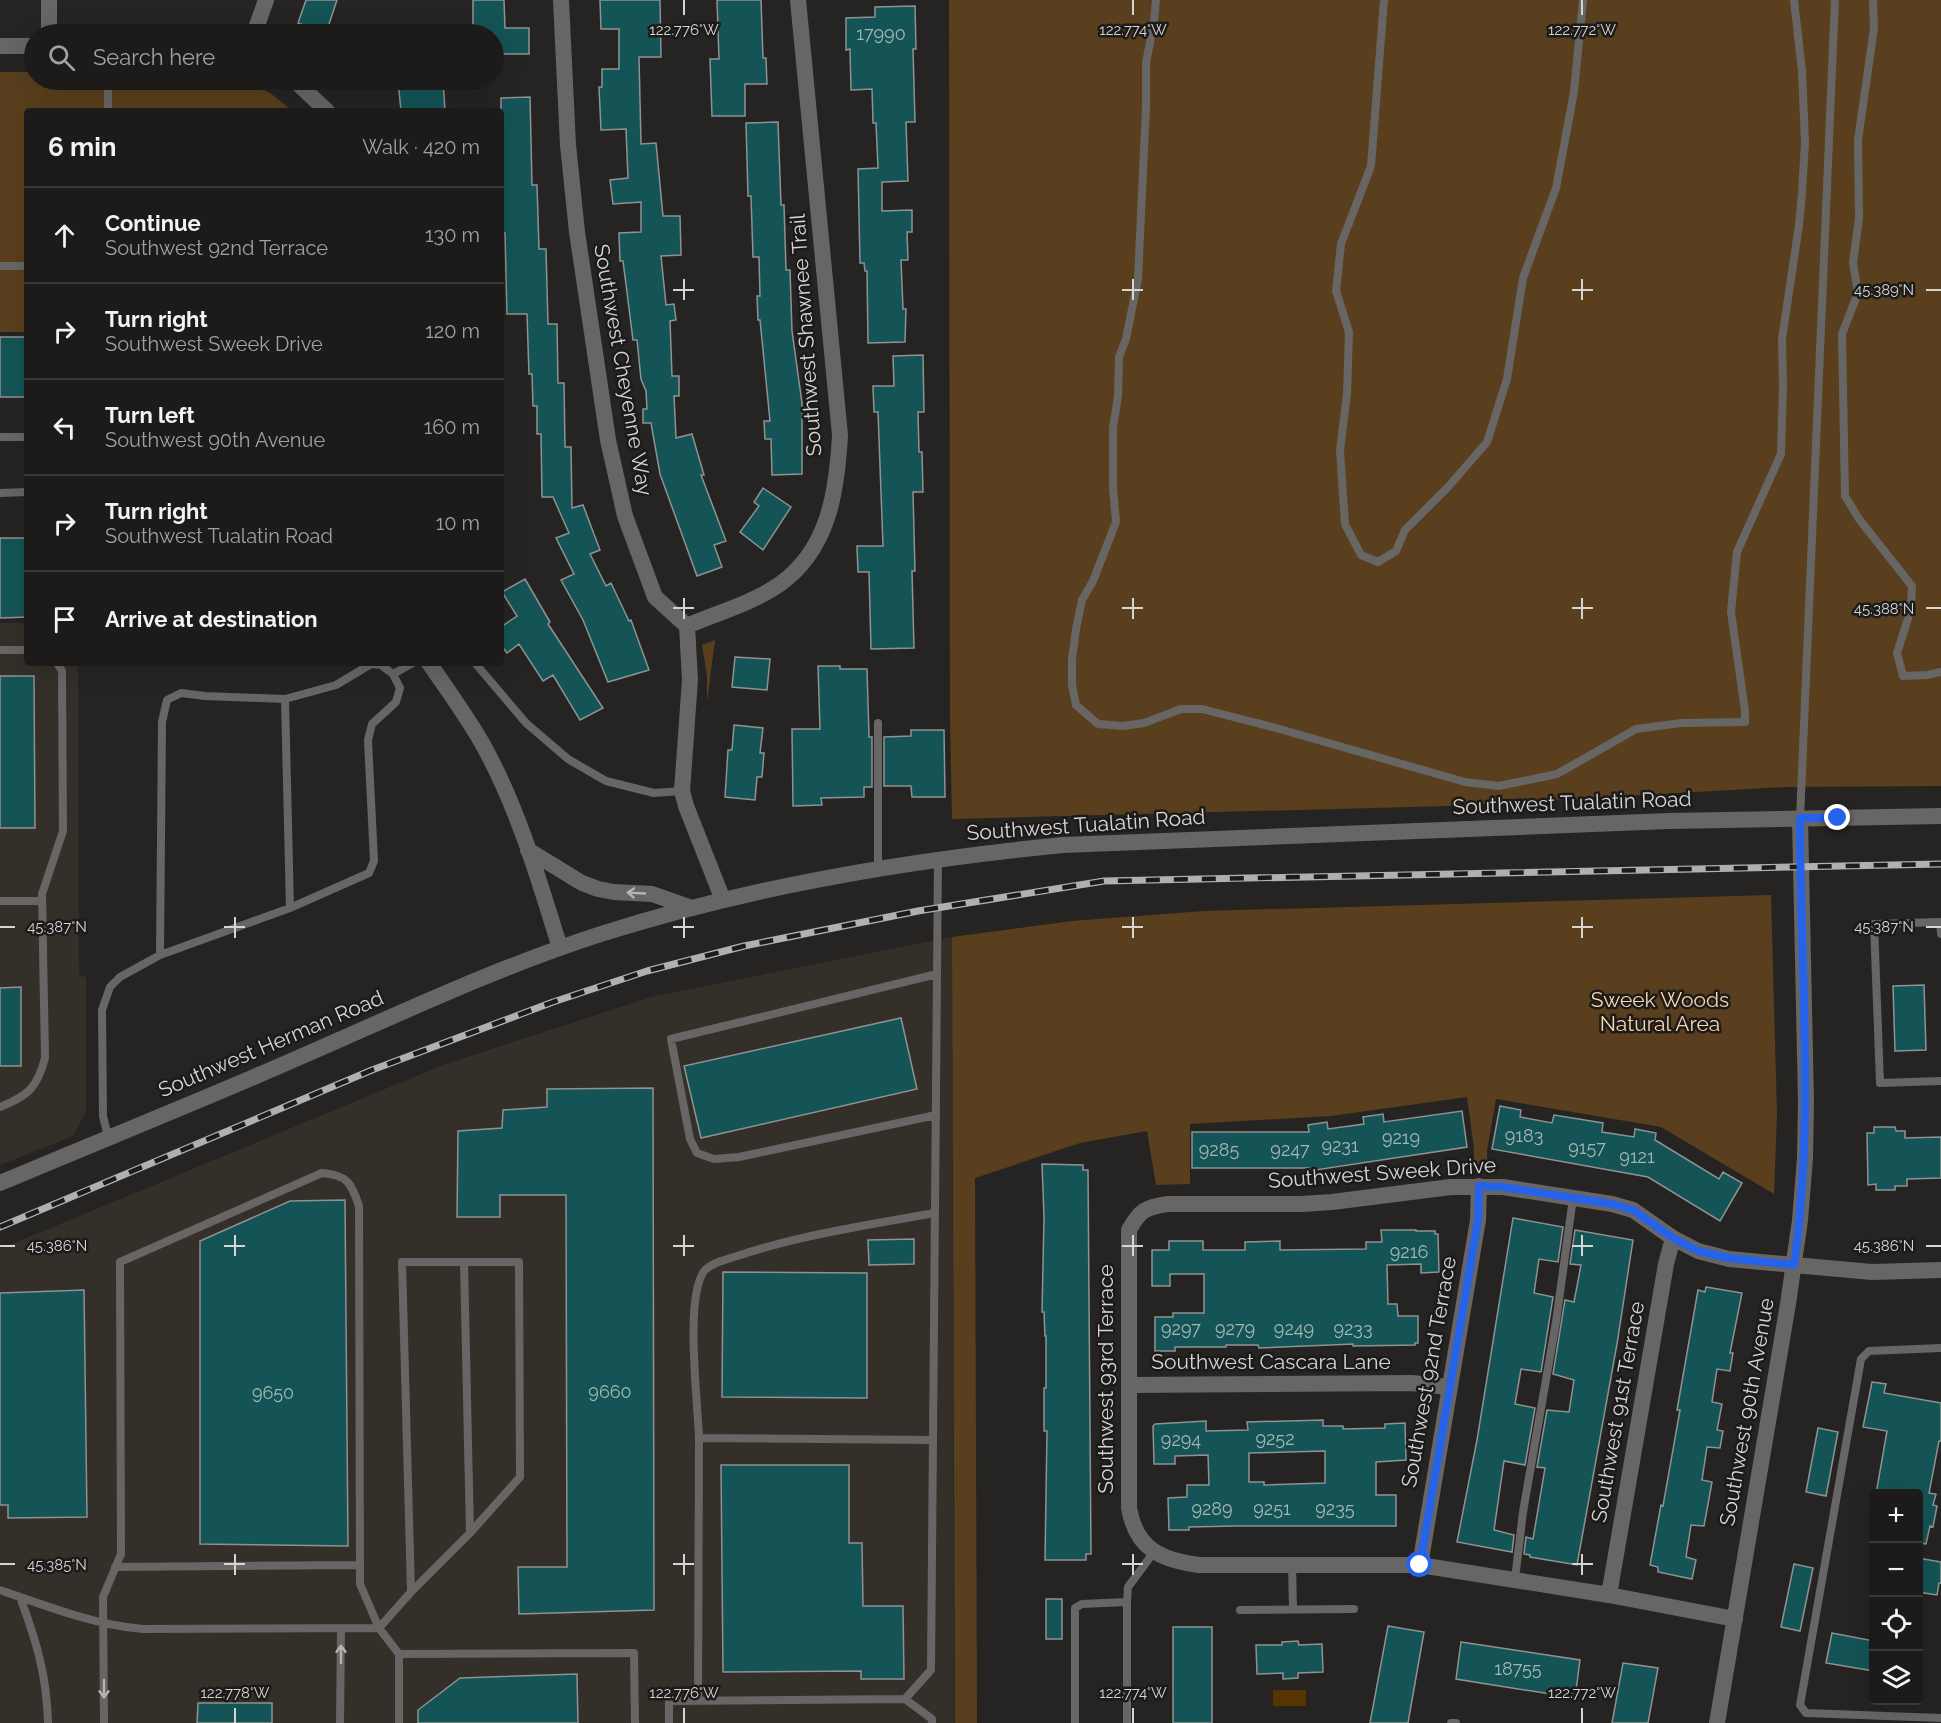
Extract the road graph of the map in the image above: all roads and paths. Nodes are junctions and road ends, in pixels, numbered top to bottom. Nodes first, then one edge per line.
1 (49, 0) edge
2 (266, 0) edge
3 (561, 0) edge
4 (798, 0) edge
5 (1156, 0) edge
6 (1384, 0) edge
7 (1583, 0) edge
8 (1794, 0) edge
9 (1835, 0) edge
10 (1873, 0) edge
11 (49, 24) edge
12 (258, 24) edge
13 (0, 46) edge
14 (24, 46) edge
15 (108, 90) edge
16 (305, 90) edge
17 (108, 108) edge
18 (324, 108) edge
19 (0, 266) edge
20 (24, 266) edge
21 (0, 437) edge
22 (24, 437) edge
23 (0, 492) edge
24 (24, 492) edge
25 (687, 626) junction
26 (0, 650) edge
27 (24, 650) edge
28 (59, 666) edge
29 (368, 666) edge
30 (382, 666) edge
31 (408, 666) edge
32 (431, 666) edge
33 (478, 666) edge
34 (1941, 672) edge
35 (393, 674) junction
36 (285, 699) junction
37 (878, 723) dead end
38 (682, 791) junction
39 (1941, 816) edge
40 (1800, 818) junction
41 (528, 850) junction
42 (938, 860) junction
43 (878, 869) junction
44 (723, 900) junction
45 (0, 901) edge
46 (42, 901) junction
47 (290, 908) junction
48 (692, 908) junction
49 (1941, 934) edge
50 (560, 948) junction
51 (160, 955) junction
52 (937, 974) junction
53 (1941, 1081) edge
54 (0, 1107) edge
55 (936, 1115) junction
56 (108, 1137) junction
57 (0, 1183) edge
58 (1479, 1186) junction
59 (1573, 1198) junction
60 (935, 1213) junction
61 (1137, 1216) joint
62 (1673, 1238) junction
63 (464, 1262) junction
64 (1794, 1265) junction
65 (1941, 1270) edge
66 (1941, 1348) edge
67 (1129, 1385) junction
68 (1449, 1387) junction
69 (699, 1438) junction
70 (933, 1440) junction
71 (470, 1533) junction
72 (1149, 1547) junction
73 (360, 1565) junction
74 (1292, 1565) junction
75 (1420, 1565) junction
76 (115, 1567) junction
77 (1515, 1580) junction
78 (0, 1590) edge
79 (411, 1592) junction
80 (1609, 1595) junction
81 (20, 1597) junction
82 (1127, 1602) junction
83 (1293, 1609) junction
84 (1354, 1609) dead end
85 (1240, 1610) dead end
86 (1735, 1619) junction
87 (104, 1624) junction
88 (341, 1629) junction
89 (379, 1629) junction
90 (399, 1654) junction
91 (905, 1699) junction
92 (698, 1700) junction
93 (1941, 1718) edge
94 (48, 1723) edge
95 (104, 1723) edge
96 (340, 1723) edge
97 (399, 1723) edge
98 (635, 1723) edge
99 (669, 1723) edge
100 (932, 1723) edge
101 (1075, 1723) edge
102 (1127, 1723) edge
103 (1451, 1723) edge
104 (1456, 1723) edge
105 (1717, 1723) edge

1 - 11 street
2 - 12 street
3 - 25 street, Southwest Cheyenne Way
4 - 25 street, Southwest Shawnee Trail
5 - 8 lane
6 - 7 lane
9 - 40 lane
10 - 34 lane
13 - 14 street
15 - 17 lane
16 - 18 street
19 - 20 lane
21 - 22 lane
23 - 24 lane
25 - 38 street
26 - 27 lane
28 - 46 lane
29 - 36 lane
30 - 35 lane
31 - 35 lane
32 - 41 street
33 - 38 lane
35 - 47 lane
36 - 47 lane
36 - 51 lane
37 - 43 lane
38 - 44 street
39 - 40 street, Southwest Tualatin Road
40 - 42 street, Southwest Tualatin Road
40 - 64 street, Southwest 90th Avenue
48 -> 41 street
41 - 50 street
42 - 43 street, Southwest Tualatin Road
42 - 52 lane
43 - 44 street, Southwest Tualatin Road
44 - 48 street, Southwest Tualatin Road
45 - 46 lane
46 - 54 lane
47 - 51 lane
48 - 50 street, Southwest Tualatin Road
49 - 53 lane
50 - 56 street, Southwest Herman Road
51 - 56 lane
52 - 55 lane
52 - 55 lane
55 - 60 lane
56 - 57 street, Southwest Herman Road
58 - 59 street, Southwest Sweek Drive
58 - 61 street, Southwest Sweek Drive
58 - 68 street, Southwest 92nd Terrace
59 - 62 street, Southwest Sweek Drive
59 - 77 lane
60 - 69 lane
60 - 70 lane
61 - 67 street, Southwest 93rd Terrace
62 - 64 street, Southwest Sweek Drive
62 - 80 street, Southwest 91st Terrace
63 - 71 lane
63 - 71 lane
63 - 79 lane
64 - 65 street, Southwest Sweek Drive
64 - 86 street, Southwest 90th Avenue
66 - 93 lane
67 - 68 street, Southwest Cascara Lane
67 - 72 street, Southwest 93rd Terrace
68 - 75 street, Southwest 92nd Terrace
69 - 70 lane
69 - 92 lane
70 - 91 lane
71 - 79 lane
72 - 74 street
72 - 82 lane
73 - 76 lane
73 - 76 lane
73 - 89 lane
74 - 75 street
74 - 83 lane
75 - 77 street
76 - 87 lane
77 - 80 street
78 - 81 lane
79 - 89 lane
80 - 86 street
81 - 87 lane
81 - 94 lane
82 - 101 lane
82 - 102 lane
83 - 84 lane
83 - 85 lane
86 - 105 street, Southwest 90th Avenue
87 - 88 lane
87 -> 95 lane
88 - 89 lane
96 -> 88 lane
89 - 90 lane
90 - 97 lane
90 - 98 lane
91 - 92 lane
91 - 100 lane
92 - 99 lane
103 - 104 lane

